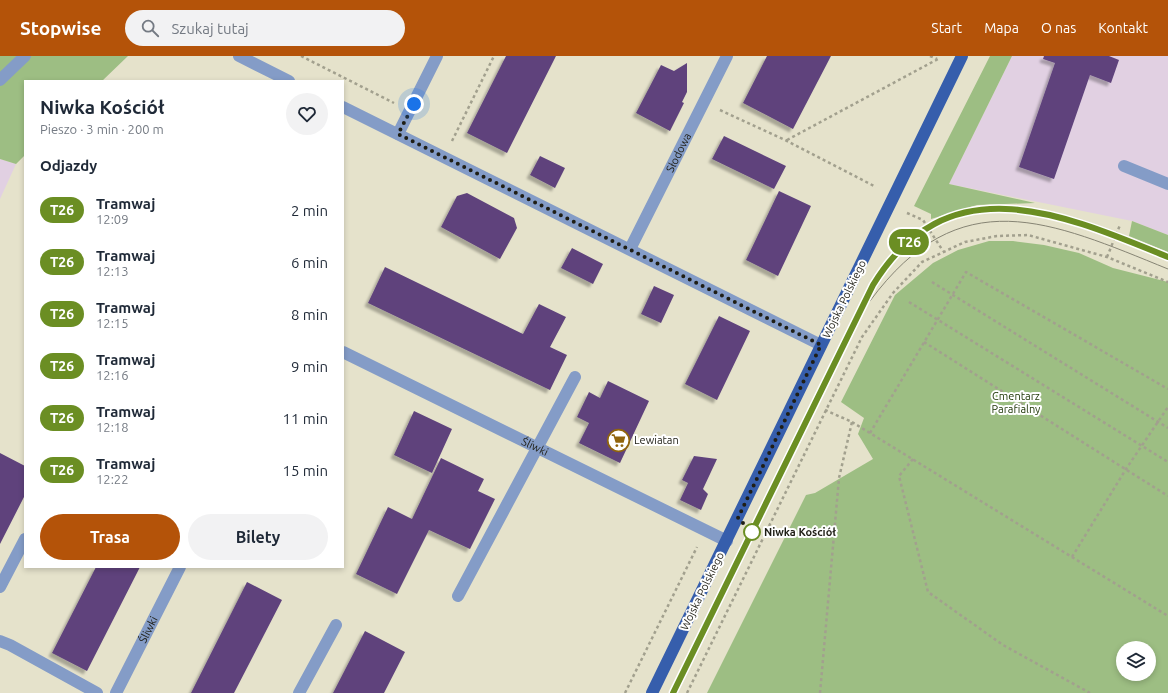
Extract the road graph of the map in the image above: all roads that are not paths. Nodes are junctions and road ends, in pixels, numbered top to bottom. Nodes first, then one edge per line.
1 (25, 56) edge
2 (239, 56) edge
3 (437, 56) edge
4 (727, 56) edge
5 (962, 56) edge
6 (0, 80) edge
7 (288, 80) edge
8 (344, 107) edge
9 (398, 134) junction
10 (1124, 166) dead end
11 (1168, 184) edge
12 (630, 249) junction
13 (821, 345) junction
14 (344, 352) edge
15 (575, 377) dead end
16 (538, 447) junction
17 (24, 541) edge
18 (727, 541) junction
19 (179, 568) edge
20 (0, 588) edge
21 (458, 596) dead end
22 (336, 625) dead end
23 (0, 641) edge
24 (97, 693) edge
25 (116, 693) edge
26 (299, 693) edge
27 (652, 693) edge

1 - 6 street
2 - 7 street
3 - 9 street
4 - 12 street, Słodowa
5 - 13 main road, Wojska Polskiego
8 - 9 street
9 - 12 street
10 - 11 street
12 - 13 street
13 - 18 main road, Wojska Polskiego
14 - 16 street, Śliwki
15 - 16 street
16 - 18 street, Śliwki
16 - 21 street
17 - 20 street
18 - 27 main road, Wojska Polskiego
19 - 25 street, Śliwki
22 - 26 street
23 - 24 street

